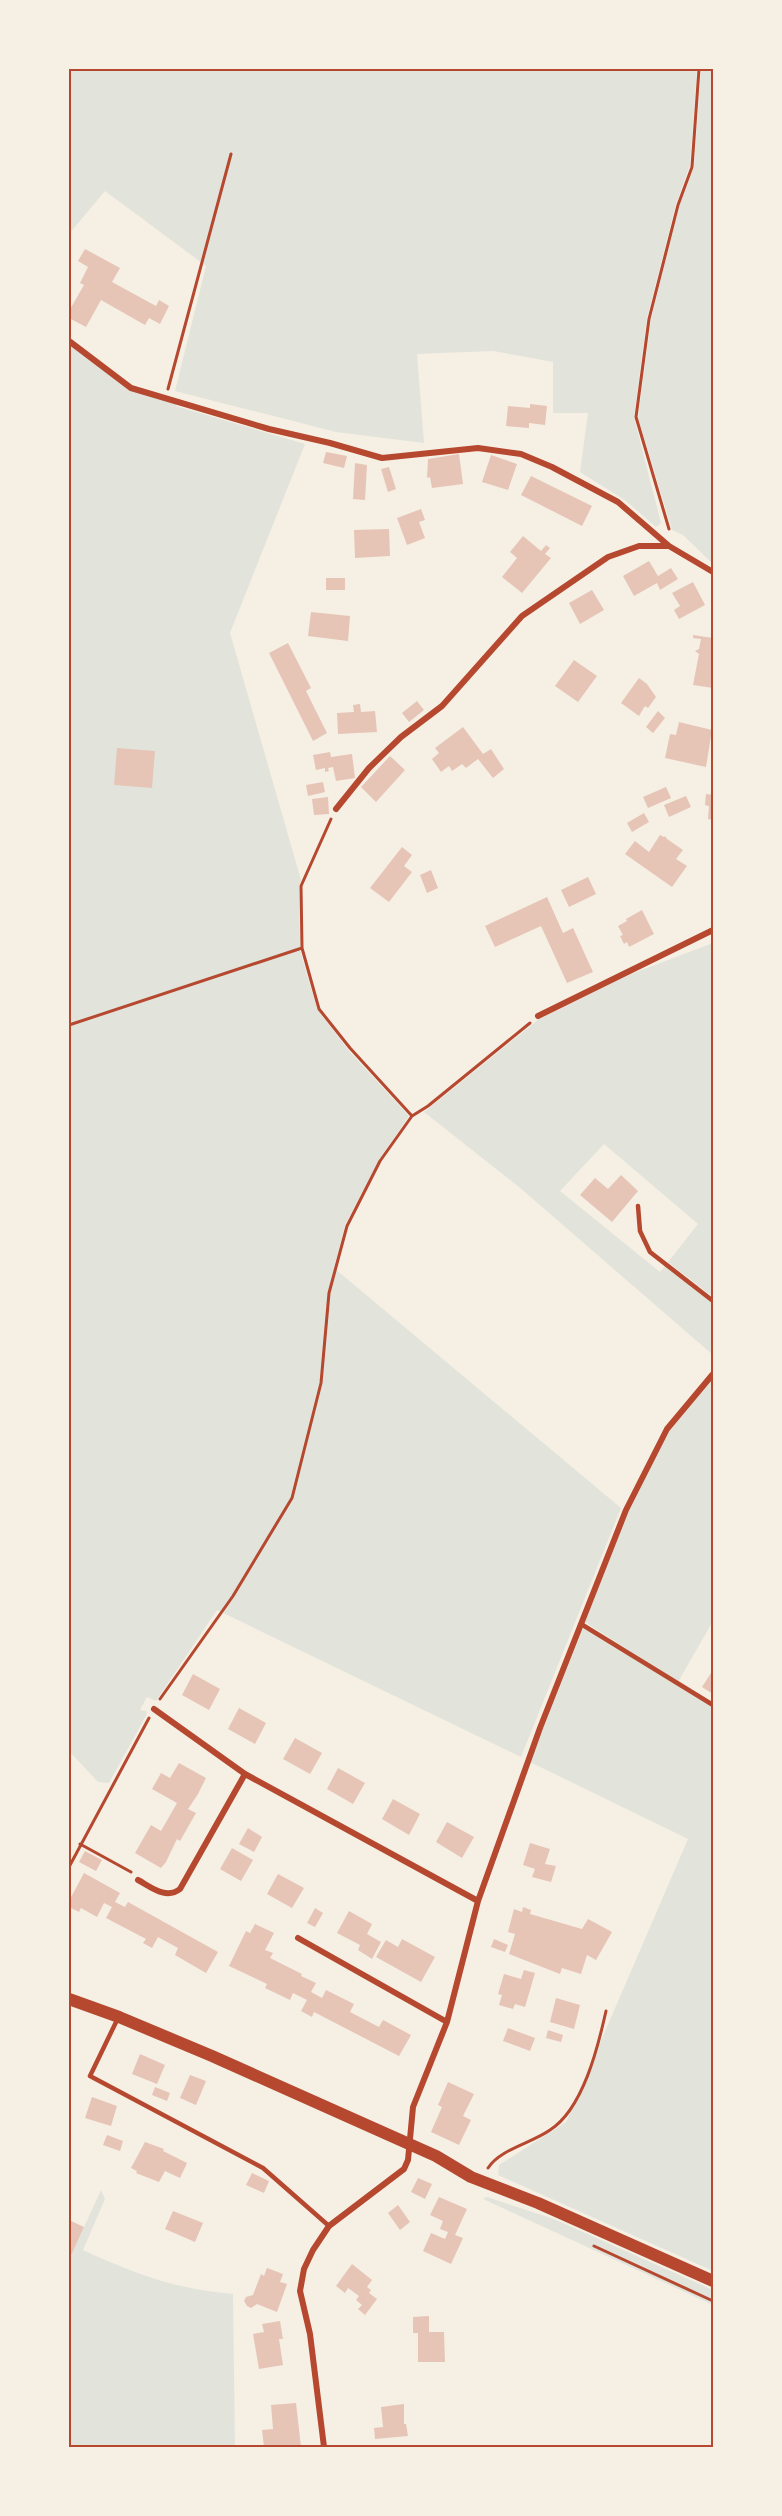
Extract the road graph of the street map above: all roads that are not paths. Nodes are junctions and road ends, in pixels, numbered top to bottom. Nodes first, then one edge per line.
1 (69, 341) edge
2 (669, 546) junction
3 (713, 572) edge
4 (336, 809) road end
5 (713, 930) edge
6 (538, 1016) road end
7 (638, 1206) dead end
8 (713, 1301) edge
9 (713, 1374) edge
10 (581, 1624) junction
11 (713, 1705) edge
12 (154, 1709) road end
13 (245, 1774) junction
14 (138, 1880) road end
15 (478, 1901) junction
16 (297, 1938) dead end
17 (69, 1999) edge
18 (119, 2017) junction
19 (447, 2022) junction
20 (410, 2145) junction
21 (329, 2226) junction
22 (713, 2281) edge
23 (324, 2447) edge

1 - 2 street
2 - 3 street
2 - 4 street
5 - 6 street
7 - 8 lane
9 - 10 street
10 - 11 lane
10 - 15 street
12 - 13 street
13 - 14 street
13 - 15 street
15 - 19 street
16 - 19 street
17 - 18 main road
18 - 20 main road
18 - 21 lane
19 - 20 street
20 - 21 street
20 - 22 main road
21 - 23 street

